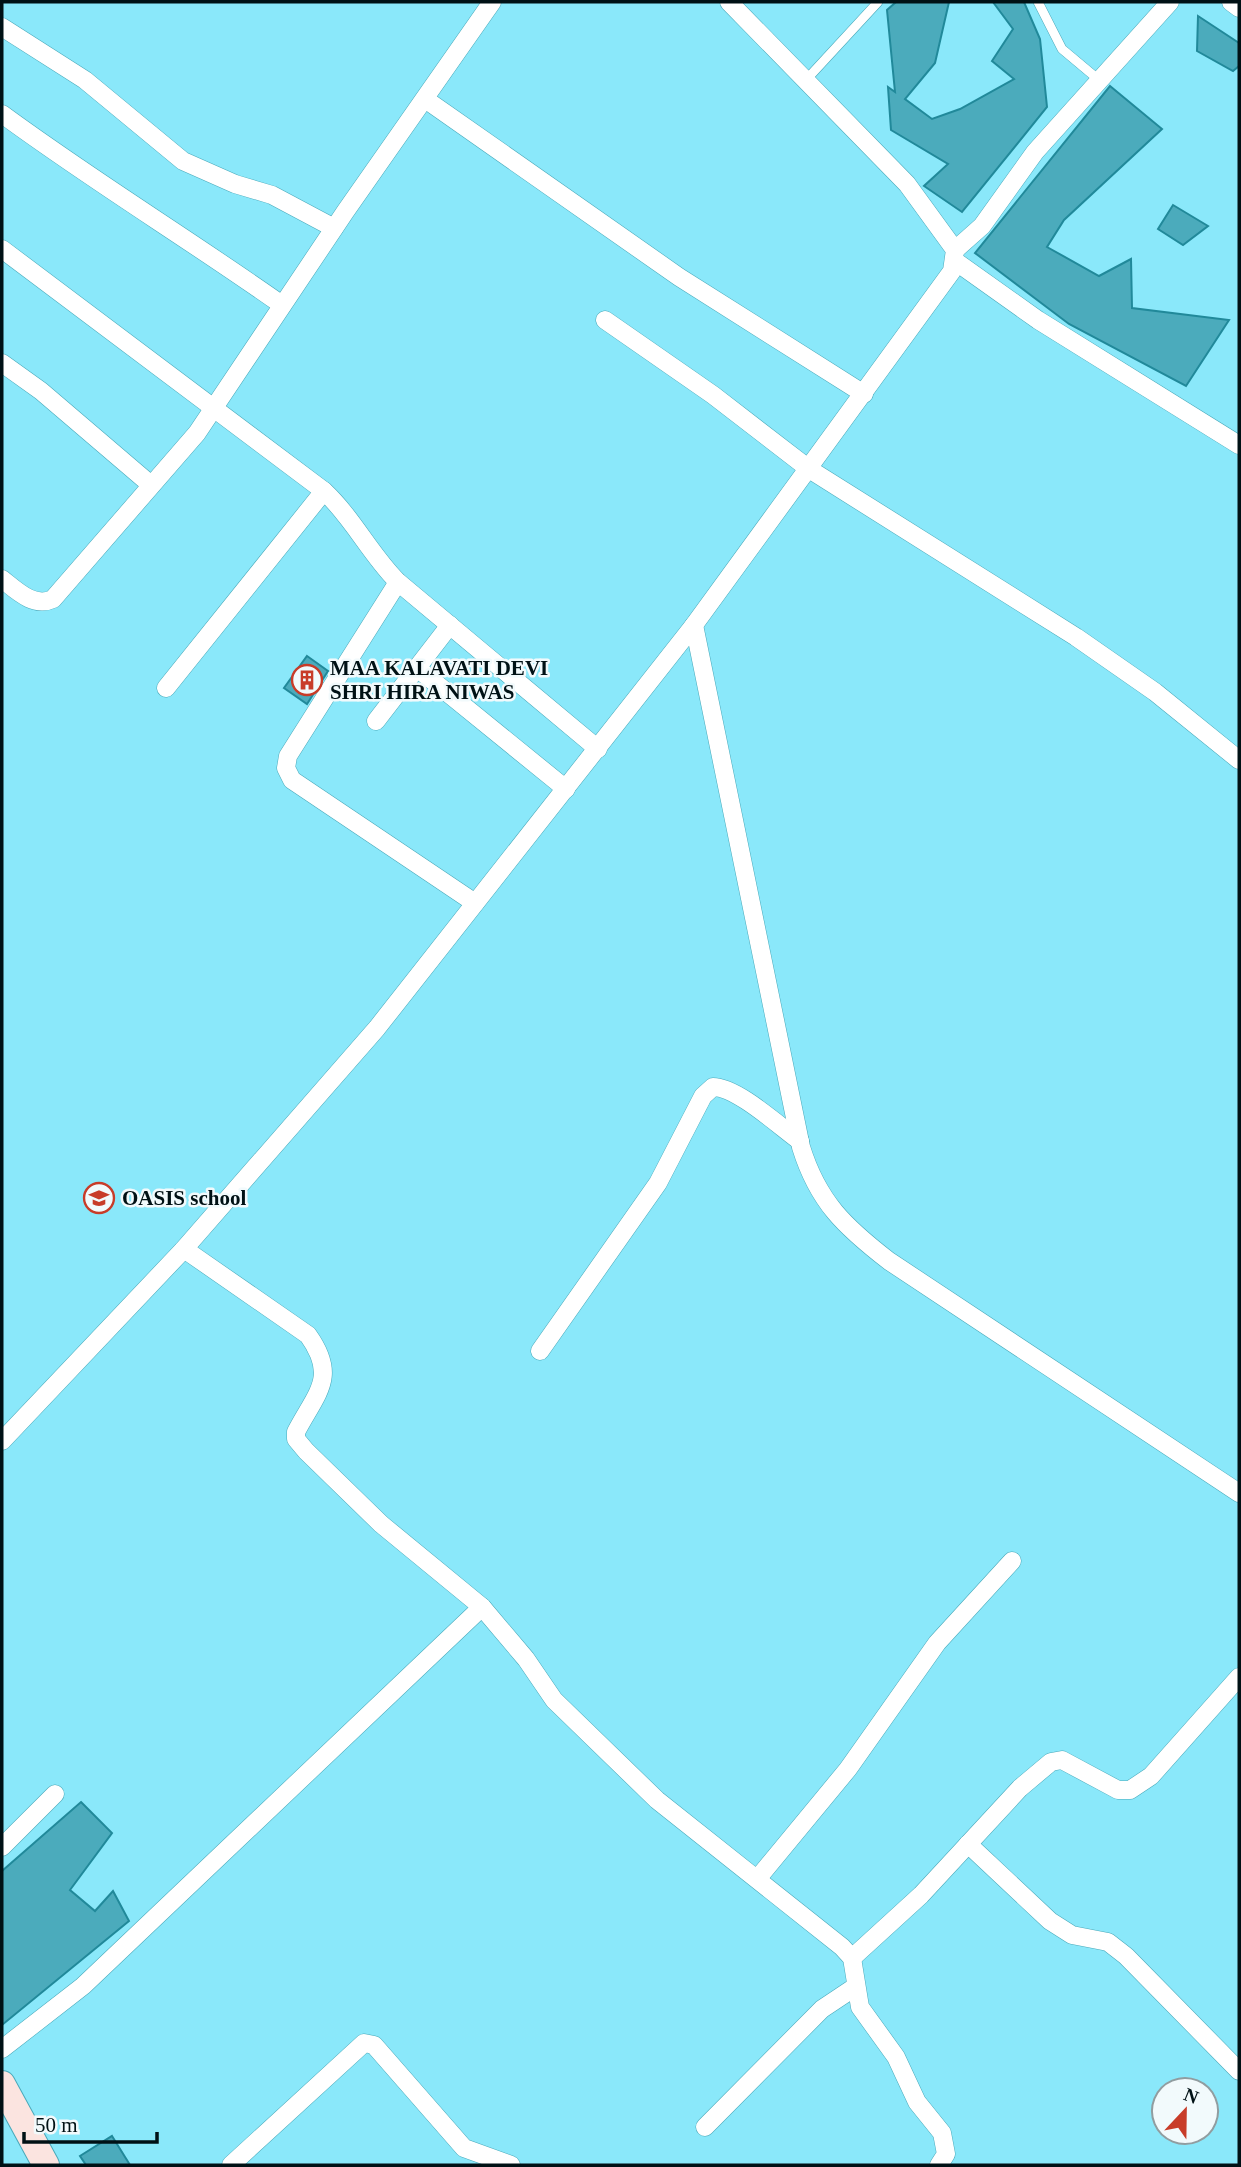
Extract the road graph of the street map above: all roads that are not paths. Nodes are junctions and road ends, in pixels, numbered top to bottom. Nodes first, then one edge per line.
1 (492, 2) edge
2 (729, 2) edge
3 (878, 2) edge
4 (1038, 2) edge
5 (1170, 2) edge
6 (1231, 2) edge
7 (1239, 8) edge
8 (2, 27) edge
9 (806, 80) junction
10 (1099, 80) junction
11 (425, 99) junction
12 (2, 114) edge
13 (334, 228) junction
14 (2, 249) edge
15 (955, 255) junction
16 (282, 305) junction
17 (606, 320) dead end
18 (2, 363) edge
19 (864, 394) junction
20 (213, 409) junction
21 (1239, 445) edge
22 (809, 469) junction
23 (151, 485) junction
24 (324, 491) junction
25 (2, 579) edge
26 (398, 582) junction
27 (450, 625) junction
28 (694, 625) junction
29 (417, 668) junction
30 (166, 688) dead end
31 (376, 721) dead end
32 (598, 749) junction
33 (1239, 760) edge
34 (566, 789) junction
35 (475, 903) junction
36 (800, 1142) junction
37 (184, 1249) junction
38 (540, 1351) dead end
39 (2, 1441) edge
40 (1239, 1493) edge
41 (1012, 1561) dead end
42 (482, 1607) junction
43 (1239, 1677) edge
44 (55, 1794) dead end
45 (968, 1844) junction
46 (2, 1847) edge
47 (758, 1878) junction
48 (852, 1958) junction
49 (855, 1987) junction
50 (2, 2049) edge
51 (1239, 2071) edge
52 (2, 2084) edge
53 (705, 2127) dead end
54 (46, 2165) edge
55 (231, 2165) edge
56 (511, 2165) edge
57 (939, 2165) edge

1 - 11 street
2 - 9 street
3 - 9 lane
4 - 10 lane
5 - 10 street
6 - 7 street
8 - 13 street
9 - 15 street
10 - 15 street
11 - 13 street
11 - 19 street
12 - 16 street
13 - 16 street
14 - 20 street
15 - 19 street
15 - 21 street
16 - 20 street
17 - 22 street
18 - 23 street
19 - 22 street
20 - 23 street
20 - 24 street
22 - 28 street
22 - 33 street
23 - 25 street
24 - 26 street
24 - 30 street
26 - 27 street
26 - 35 street
27 - 29 street
27 - 32 street
28 - 32 street
28 - 36 street
29 - 31 street
29 - 34 street
32 - 34 street
34 - 35 street
35 - 37 street
36 - 38 street
36 - 40 street
37 - 39 street
37 - 42 street
41 - 47 street
42 - 47 street
42 - 50 street
43 - 45 street
44 - 46 street
45 - 48 street
45 - 51 street
47 - 48 street
48 - 49 street
49 - 53 street
49 - 57 street
52 - 54 main road
55 - 56 street

